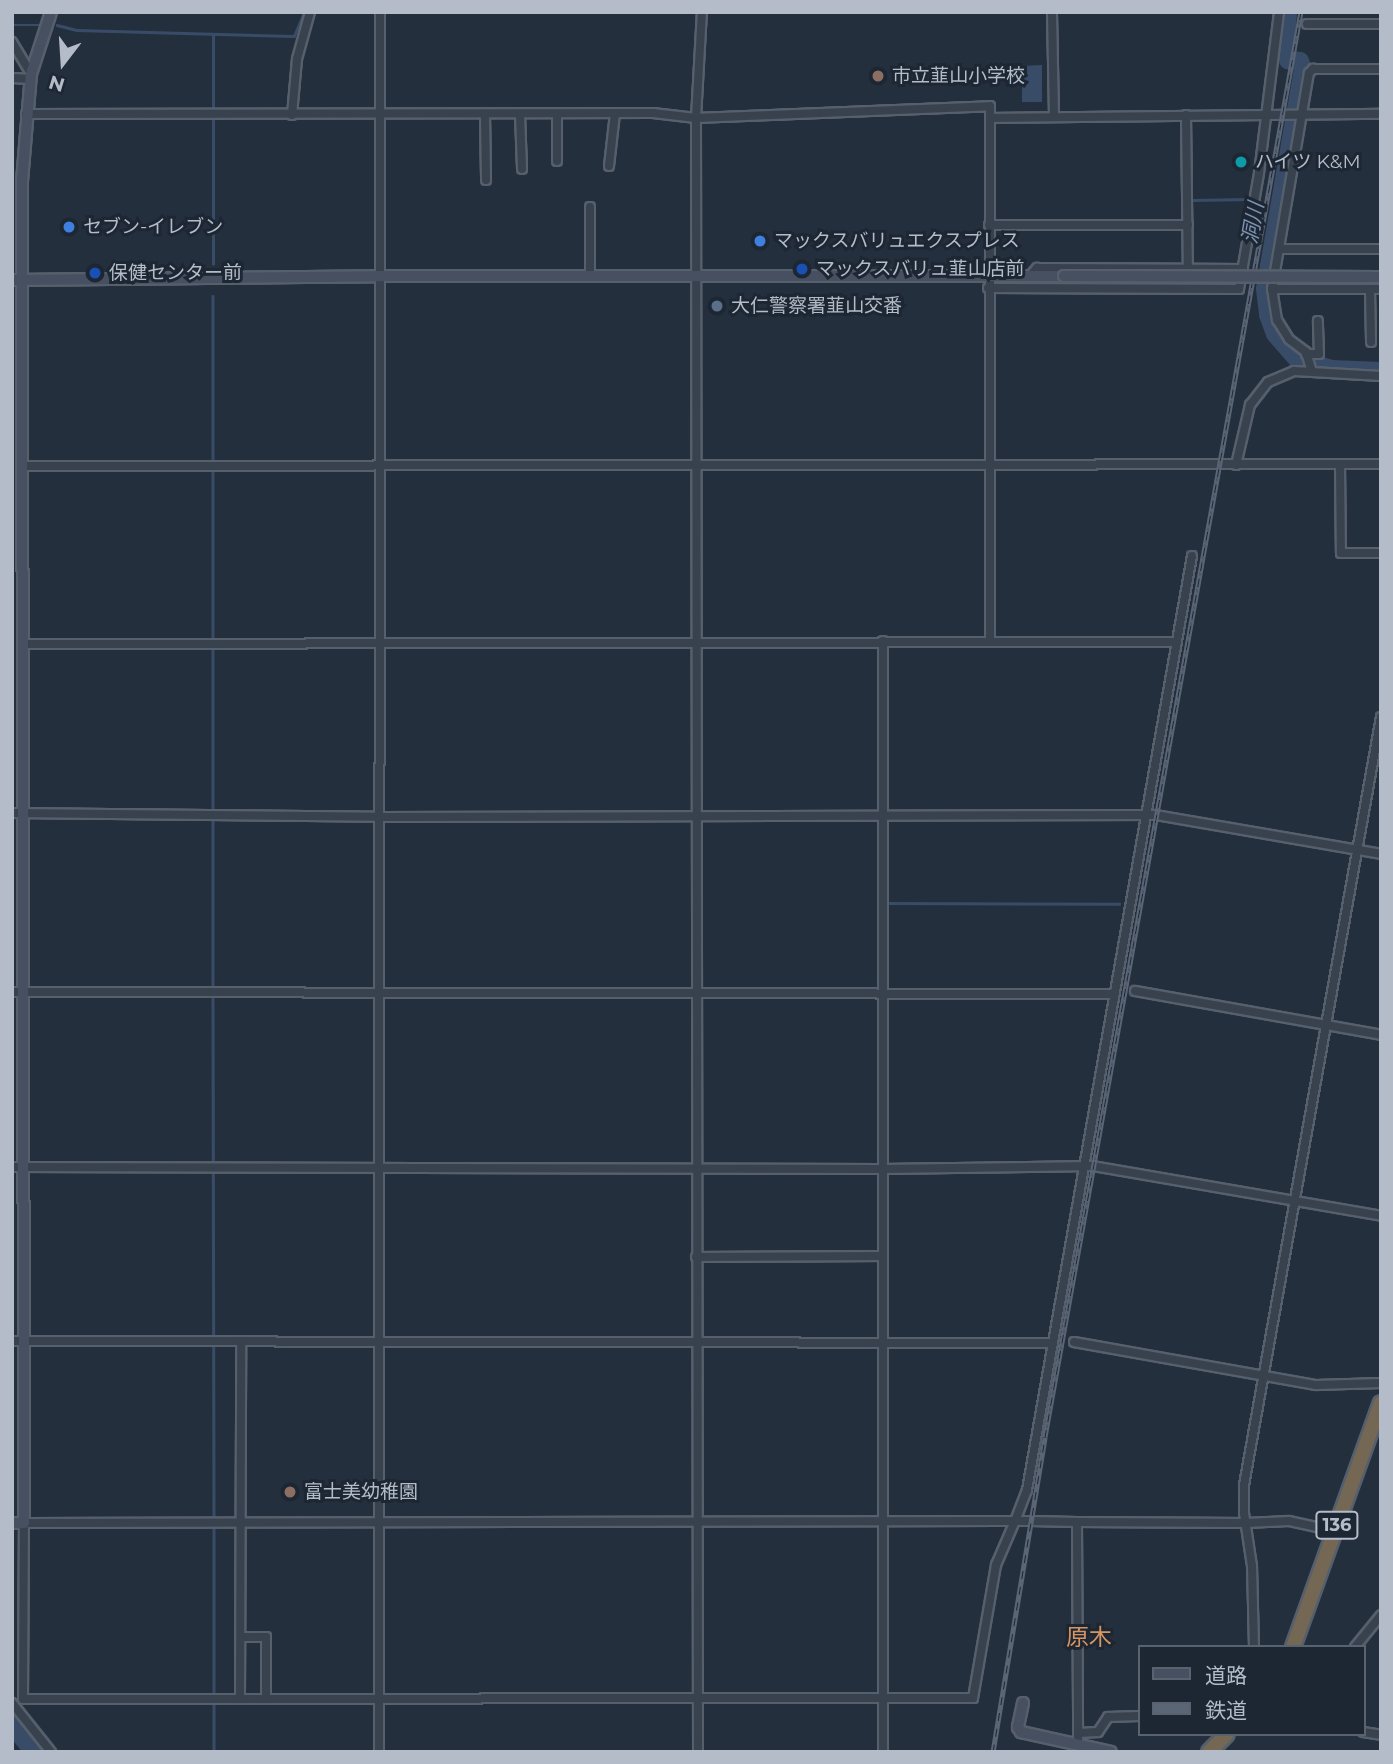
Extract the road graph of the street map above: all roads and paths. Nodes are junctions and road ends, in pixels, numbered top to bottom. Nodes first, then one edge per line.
1 (51, 12) edge
2 (310, 12) edge
3 (380, 12) edge
4 (702, 12) edge
5 (1052, 12) edge
6 (1279, 12) edge
7 (1307, 24) dead end
8 (1381, 24) edge
9 (12, 42) edge
10 (1381, 69) edge
11 (31, 76) junction
12 (12, 78) edge
13 (615, 113) junction
14 (26, 114) junction
15 (379, 114) junction
16 (485, 114) junction
17 (520, 114) junction
18 (557, 114) junction
19 (1301, 114) junction
20 (1381, 114) edge
21 (292, 115) junction
22 (1186, 115) junction
23 (1267, 115) junction
24 (1054, 117) junction
25 (696, 118) junction
26 (990, 118) junction
27 (557, 161) dead end
28 (609, 166) dead end
29 (522, 169) dead end
30 (486, 180) dead end
31 (17, 181) edge
32 (590, 207) dead end
33 (989, 225) junction
34 (1188, 225) junction
35 (1279, 249) junction
36 (1381, 249) edge
37 (1188, 269) junction
38 (1243, 269) junction
39 (379, 276) junction
40 (988, 276) junction
41 (1030, 276) junction
42 (590, 277) junction
43 (696, 277) junction
44 (1381, 277) edge
45 (18, 280) edge
46 (988, 288) junction
47 (1272, 289) junction
48 (1370, 289) junction
49 (1381, 289) edge
50 (1318, 321) dead end
51 (1371, 342) dead end
52 (1307, 356) junction
53 (1311, 371) junction
54 (1381, 376) edge
55 (1340, 464) junction
56 (1381, 464) edge
57 (697, 465) junction
58 (1236, 465) junction
59 (23, 466) junction
60 (380, 466) junction
61 (988, 466) junction
62 (1381, 553) edge
63 (1192, 556) dead end
64 (698, 640) junction
65 (883, 641) junction
66 (990, 641) junction
67 (1177, 642) junction
68 (380, 643) junction
69 (23, 644) junction
70 (17, 678) edge
71 (1381, 717) edge
72 (17, 813) edge
73 (697, 816) junction
74 (882, 816) junction
75 (1146, 816) junction
76 (380, 817) junction
77 (1357, 850) junction
78 (1381, 854) edge
79 (379, 991) junction
80 (1135, 991) dead end
81 (18, 992) edge
82 (696, 993) junction
83 (881, 993) junction
84 (1114, 994) junction
85 (1326, 1025) junction
86 (1381, 1035) edge
87 (1084, 1166) junction
88 (18, 1167) edge
89 (379, 1168) junction
90 (696, 1168) junction
91 (882, 1169) junction
92 (1294, 1200) junction
93 (1381, 1216) edge
94 (696, 1256) junction
95 (882, 1256) junction
96 (18, 1341) edge
97 (240, 1342) junction
98 (1074, 1342) dead end
99 (381, 1343) junction
100 (697, 1343) junction
101 (1052, 1343) junction
102 (882, 1344) junction
103 (1263, 1377) junction
104 (1381, 1383) edge
105 (1381, 1403) edge
106 (882, 1521) junction
107 (1015, 1521) junction
108 (697, 1522) junction
109 (1077, 1522) junction
110 (1246, 1522) junction
111 (18, 1523) edge
112 (241, 1524) junction
113 (380, 1524) junction
114 (1335, 1531) junction
115 (1381, 1615) edge
116 (241, 1637) junction
117 (1254, 1645) edge
118 (1294, 1645) edge
119 (1357, 1645) edge
120 (698, 1697) junction
121 (883, 1698) junction
122 (23, 1699) junction
123 (240, 1699) junction
124 (266, 1699) junction
125 (379, 1699) junction
126 (13, 1703) edge
127 (1023, 1703) dead end
128 (1138, 1716) edge
129 (1225, 1736) edge
130 (1078, 1739) junction
131 (51, 1752) edge
132 (379, 1752) edge
133 (698, 1752) edge
134 (883, 1752) edge
135 (1111, 1752) edge
136 (1209, 1752) edge

1 - 11 main road
2 - 21 street
3 - 15 street
4 - 25 street
5 - 24 street
6 - 23 street
7 - 8 street
9 - 11 street
10 - 19 street
11 - 12 street
11 - 14 main road
13 - 18 street
13 - 25 street
13 - 28 street
14 - 21 street
14 - 31 main road
15 - 16 street
15 - 21 street
15 - 39 street
16 - 17 street
16 - 30 street
17 - 18 street
17 - 29 street
18 - 27 street
19 - 20 street
19 - 23 street
19 - 35 street
22 - 23 street
22 - 24 street
22 - 34 street
23 - 38 street
24 - 26 street
25 - 26 street
25 - 43 street
26 - 33 street
31 - 45 main road
32 - 42 street
33 - 34 street
33 - 40 street
34 - 37 street
35 - 36 street
35 - 47 street
37 - 38 street
37 - 41 street
38 - 46 street
39 - 42 main road
39 - 45 main road
39 - 60 street
40 - 41 main road
40 - 43 main road
40 - 46 street
41 - 44 main road, bridge
42 - 43 main road
43 - 57 street
45 - 59 main road
46 - 61 street
47 - 48 street
47 - 52 street
48 - 49 street
48 - 51 street
50 - 52 street
52 - 53 street
53 - 54 street
53 - 58 street
55 - 56 street
55 - 58 street
55 - 62 street
57 - 60 street
57 - 61 street
57 - 64 street
58 - 61 street
59 - 60 street
59 - 69 main road
60 - 68 street
61 - 66 street
63 - 67 street
64 - 65 street
64 - 68 street
64 - 73 street
65 - 66 street
65 - 74 street
66 - 67 street
67 - 75 street
68 - 69 street
68 - 76 street
69 - 70 main road
70 - 72 main road
71 - 77 street
72 - 76 street
72 - 81 main road
73 - 74 street
73 - 76 street
73 - 82 street
74 - 75 street
74 - 83 street
75 - 77 street
75 - 84 street
76 - 79 street
77 - 78 street
77 - 85 street
79 - 81 street
79 - 82 street
79 - 89 street
80 - 85 street
81 - 88 main road
82 - 83 street
82 - 90 street
83 - 84 street
83 - 91 street
84 - 87 street
85 - 86 street
85 - 92 street
87 - 91 street
87 - 92 street
87 - 101 street
88 - 89 street
88 - 96 main road
89 - 90 street
89 - 99 street
90 - 91 street
90 - 94 street
91 - 95 street
92 - 93 street
92 - 103 street
94 - 95 street
94 - 100 street
95 - 102 street
96 - 97 street
96 - 111 main road
97 - 99 street
97 - 112 street
98 - 103 street
99 - 100 street
99 - 113 street
100 - 102 street
100 - 108 street
101 - 102 street
101 - 107 street
102 - 106 street
103 - 104 street
103 - 110 street
105 - 114 highway, 136
106 - 107 street
106 - 108 street
106 - 121 street
107 - 109 street
107 - 121 street
108 - 113 street
108 - 120 street
109 - 110 street
109 - 130 street
110 - 114 street
110 - 117 street
111 - 112 street
111 - 122 street
112 - 113 street
112 - 116 street
113 - 125 street
114 - 118 highway, 136
115 - 119 street
116 - 123 street
116 - 124 street
120 - 121 street
120 - 125 street
120 - 133 street
121 - 134 street
122 - 123 street
122 - 126 street
123 - 124 street
124 - 125 street
125 - 132 street
126 - 131 street
127 - 130 main road
128 - 130 street
129 - 136 highway
130 - 135 main road

